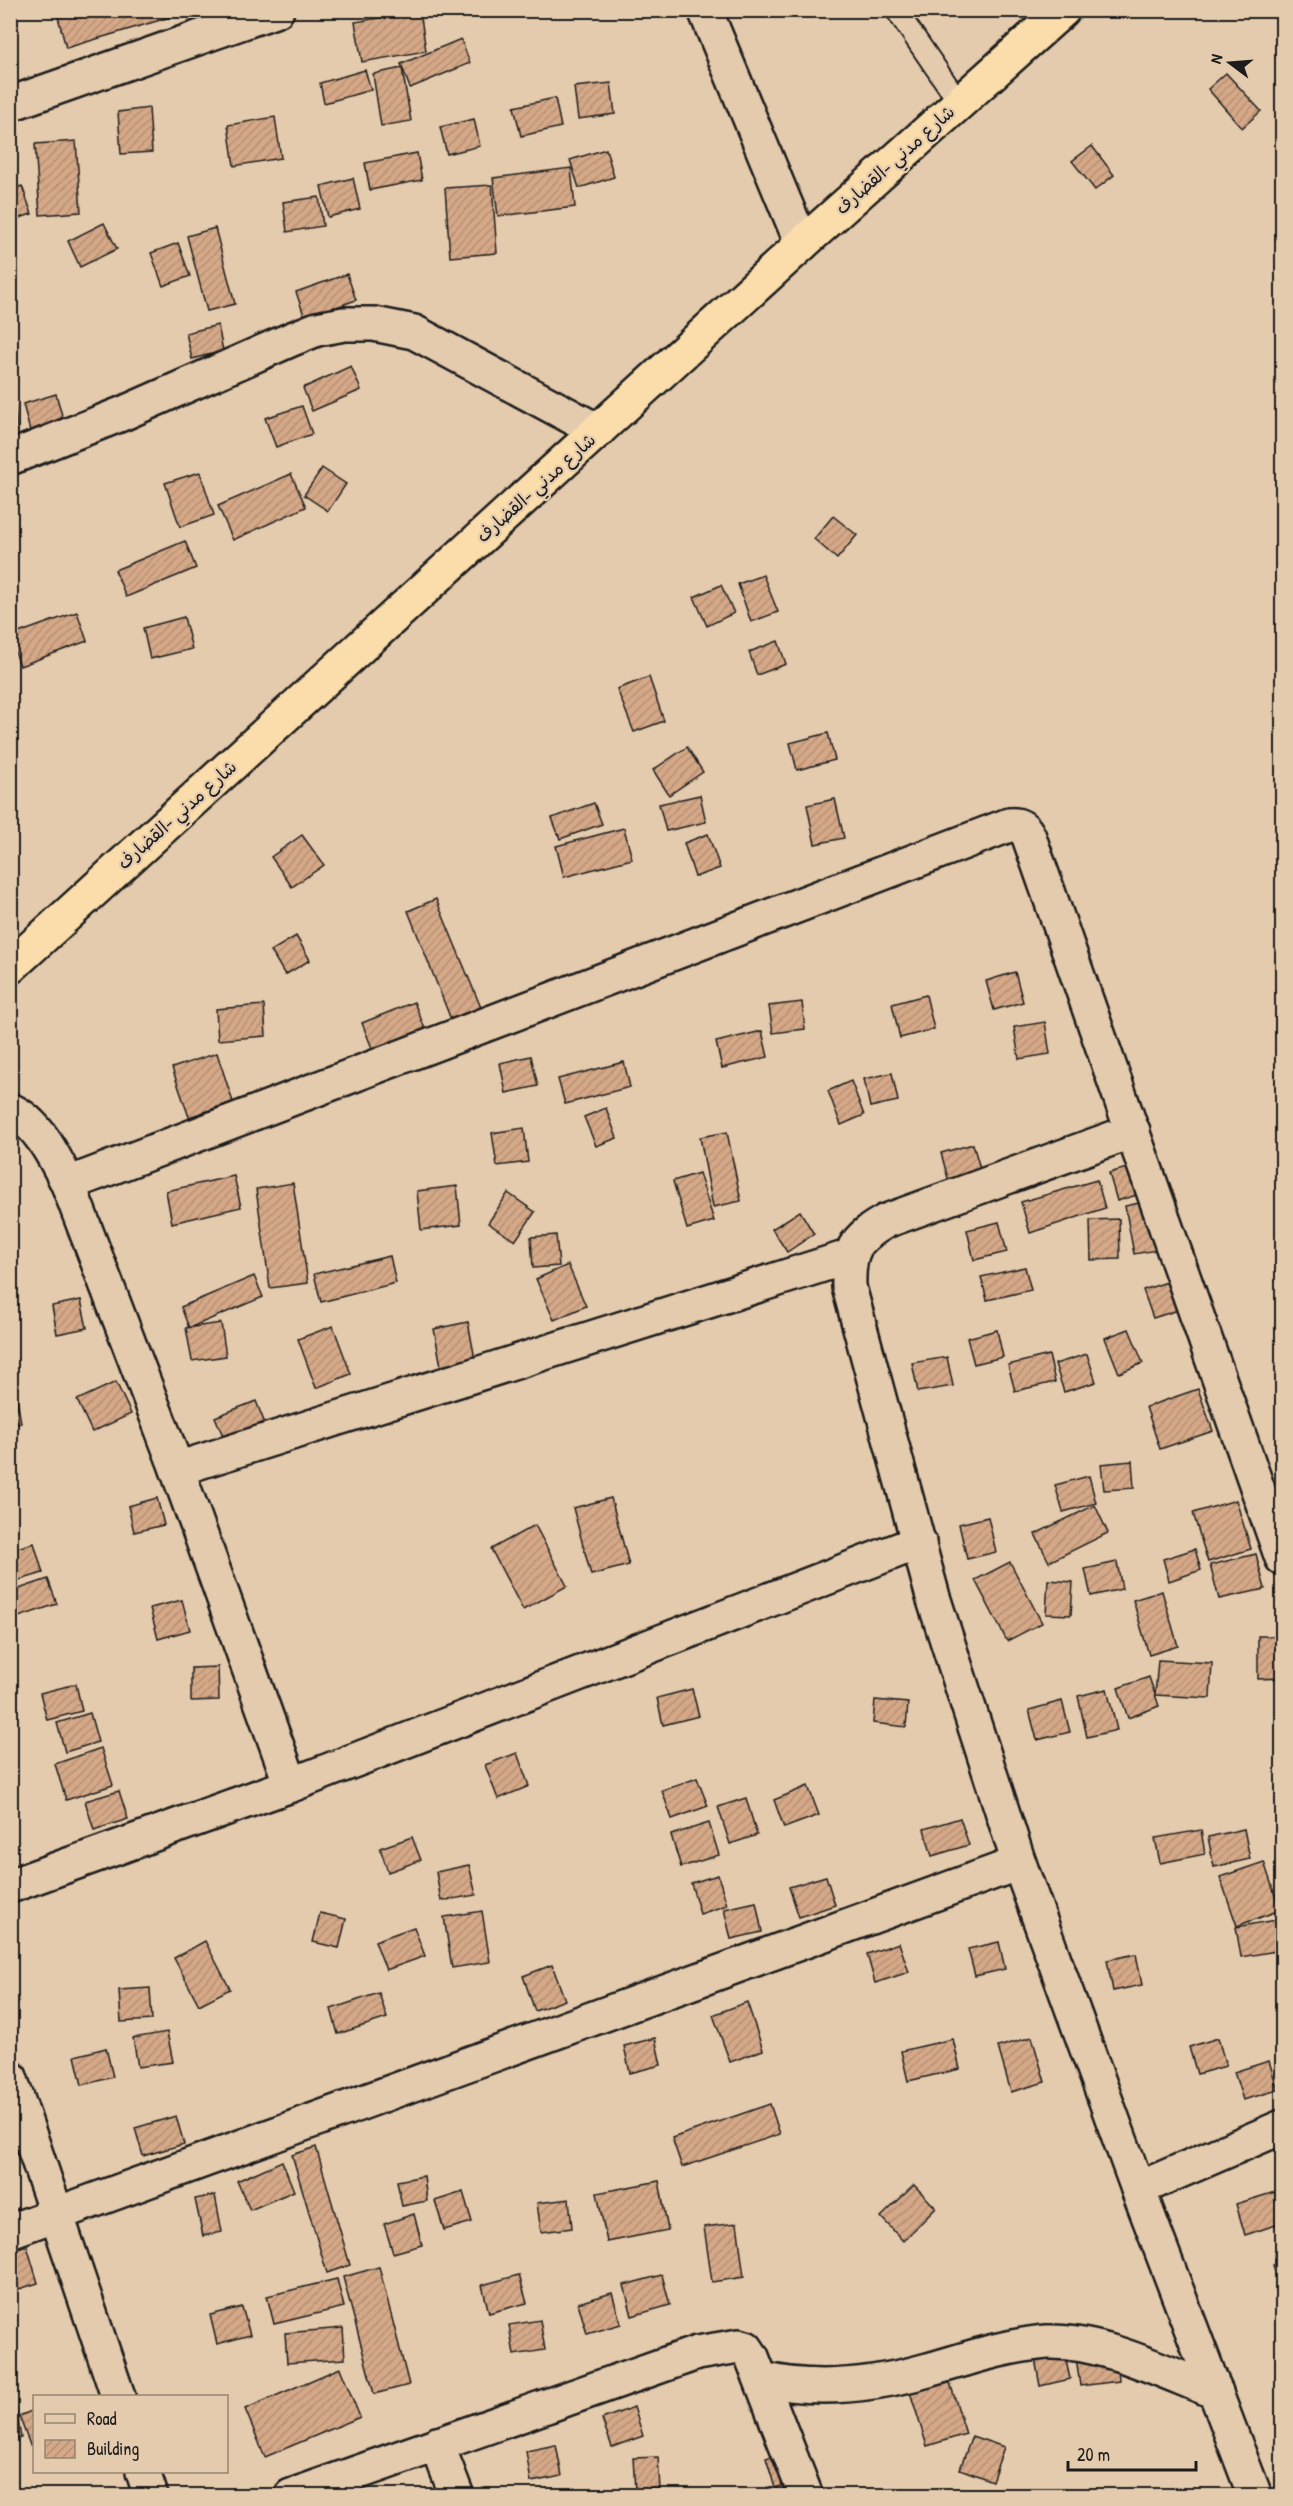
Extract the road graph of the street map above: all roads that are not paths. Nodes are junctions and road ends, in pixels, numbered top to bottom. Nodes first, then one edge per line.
1 (277, 10) edge
2 (705, 10) edge
3 (896, 10) edge
4 (1063, 10) edge
5 (959, 102) junction
6 (10, 104) edge
7 (802, 244) junction
8 (598, 431) junction
9 (10, 458) edge
10 (10, 967) edge
11 (10, 1110) edge
12 (1133, 1131) junction
13 (68, 1184) junction
14 (851, 1256) junction
15 (177, 1469) junction
16 (919, 1542) junction
17 (1282, 1558) edge
18 (291, 1785) junction
19 (1019, 1863) junction
20 (10, 1886) edge
21 (10, 2077) edge
22 (1282, 2127) edge
23 (1137, 2189) junction
24 (57, 2215) junction
25 (10, 2231) edge
26 (762, 2379) junction
27 (1216, 2392) junction
28 (117, 2395) edge
29 (436, 2444) junction
30 (143, 2473) edge
31 (151, 2496) edge
32 (291, 2496) edge
33 (457, 2496) edge
34 (806, 2496) edge
35 (1255, 2496) edge

1 - 6 street
2 - 7 street
3 - 5 lane
4 - 5 highway, شارع مدني -القضارف
5 - 7 highway, شارع مدني -القضارف
7 - 8 highway, شارع مدني -القضارف
8 - 9 street
8 - 10 highway, شارع مدني -القضارف
11 - 13 street
12 - 13 street
12 - 14 street
12 - 17 street
13 - 15 street
14 - 15 street
14 - 16 street
15 - 18 street
16 - 18 street
16 - 19 street
18 - 20 street
19 - 23 street
19 - 24 street
21 - 24 street
22 - 23 street
23 - 27 street
24 - 25 street
24 - 28 street
26 - 27 street
26 - 29 street
26 - 34 street
27 - 35 street
29 - 32 street
29 - 33 street
30 - 31 street

